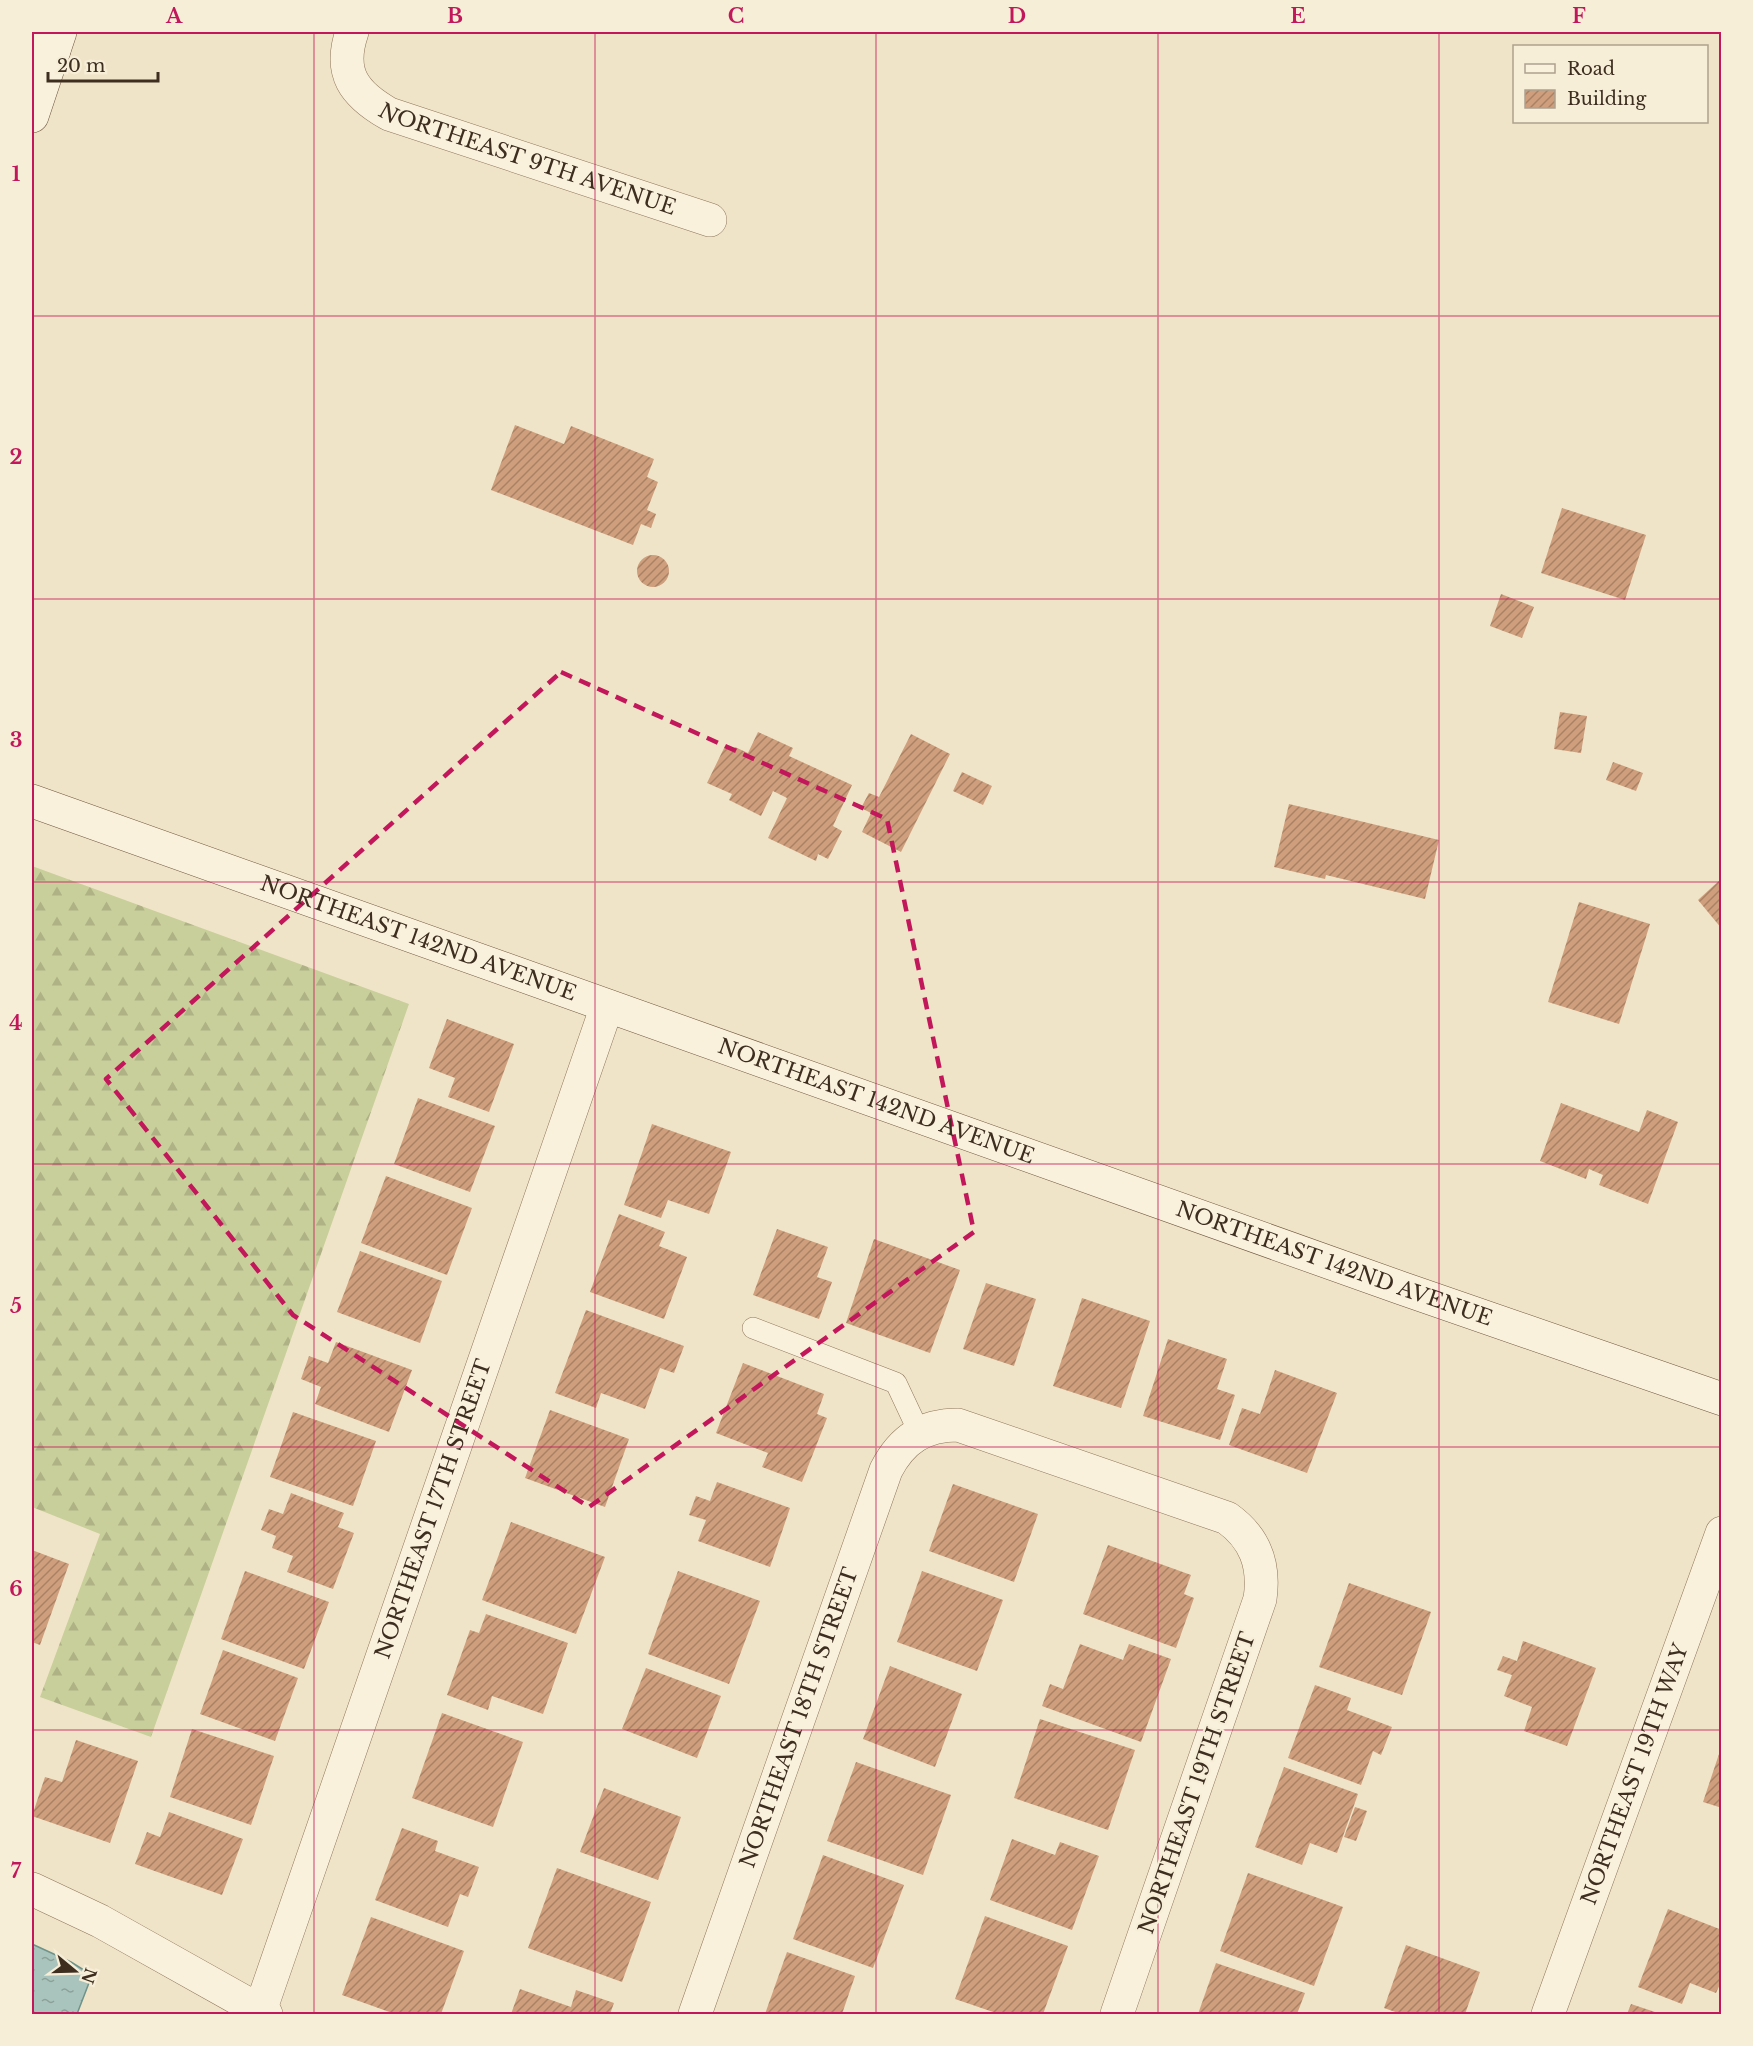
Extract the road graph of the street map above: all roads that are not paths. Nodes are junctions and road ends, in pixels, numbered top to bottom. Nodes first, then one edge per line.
1 (352, 32) edge
2 (48, 41) edge
3 (32, 116) edge
4 (710, 220) dead end
5 (32, 801) edge
6 (607, 1006) junction
7 (753, 1328) dead end
8 (1722, 1398) edge
9 (919, 1432) junction
10 (1722, 1533) edge
11 (32, 1889) edge
12 (263, 2013) edge
13 (695, 2014) edge
14 (1117, 2014) edge
15 (1548, 2014) edge

1 - 4 street, NORTHEAST 9TH AVENUE
2 - 3 street
5 - 6 street, NORTHEAST 142ND AVENUE
6 - 8 street, NORTHEAST 142ND AVENUE
6 - 12 street, NORTHEAST 17TH STREET
7 - 9 lane
9 - 13 street, NORTHEAST 18TH STREET
9 - 14 street, NORTHEAST 19TH STREET
10 - 15 street, NORTHEAST 19TH WAY
11 - 12 street

